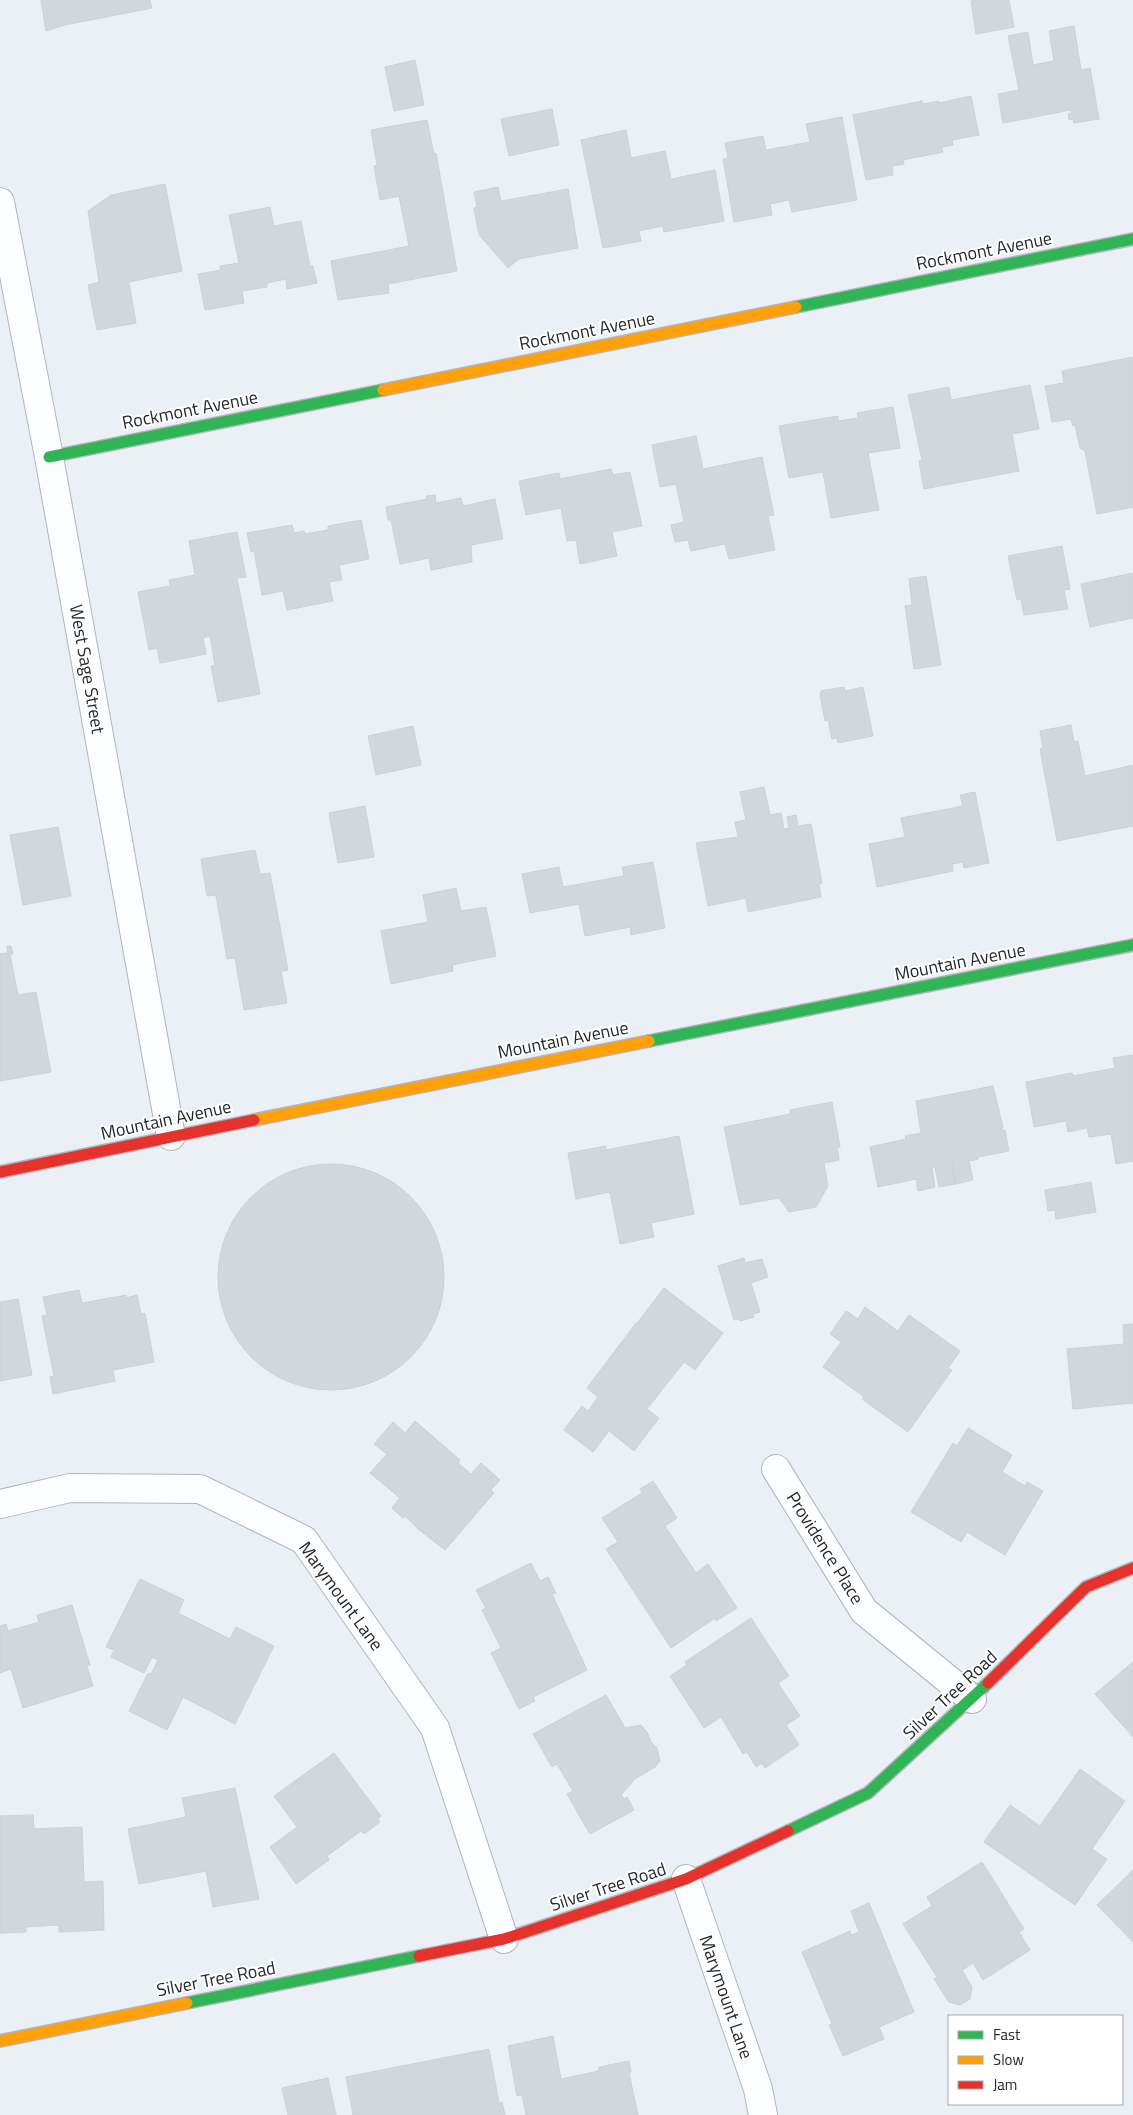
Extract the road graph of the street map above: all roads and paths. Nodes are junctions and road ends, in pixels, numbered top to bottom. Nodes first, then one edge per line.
1 (0, 202) edge
2 (1133, 239) edge
3 (48, 457) junction
4 (1133, 945) edge
5 (171, 1136) junction
6 (0, 1172) edge
7 (776, 1469) dead end
8 (0, 1504) edge
9 (1133, 1568) edge
10 (972, 1699) junction
11 (686, 1879) junction
12 (504, 1939) junction
13 (0, 2041) edge
14 (763, 2115) edge

1 - 3 street, West Sage Street
2 - 3 street, Rockmont Avenue
3 - 5 street, West Sage Street
4 - 5 street, Mountain Avenue
5 - 6 street, Mountain Avenue
7 - 10 street, Providence Place
8 - 12 street, Marymount Lane
9 - 10 street, Silver Tree Road
10 - 11 street, Silver Tree Road
11 - 12 street, Silver Tree Road
11 - 14 street, Marymount Lane
12 - 13 street, Silver Tree Road

